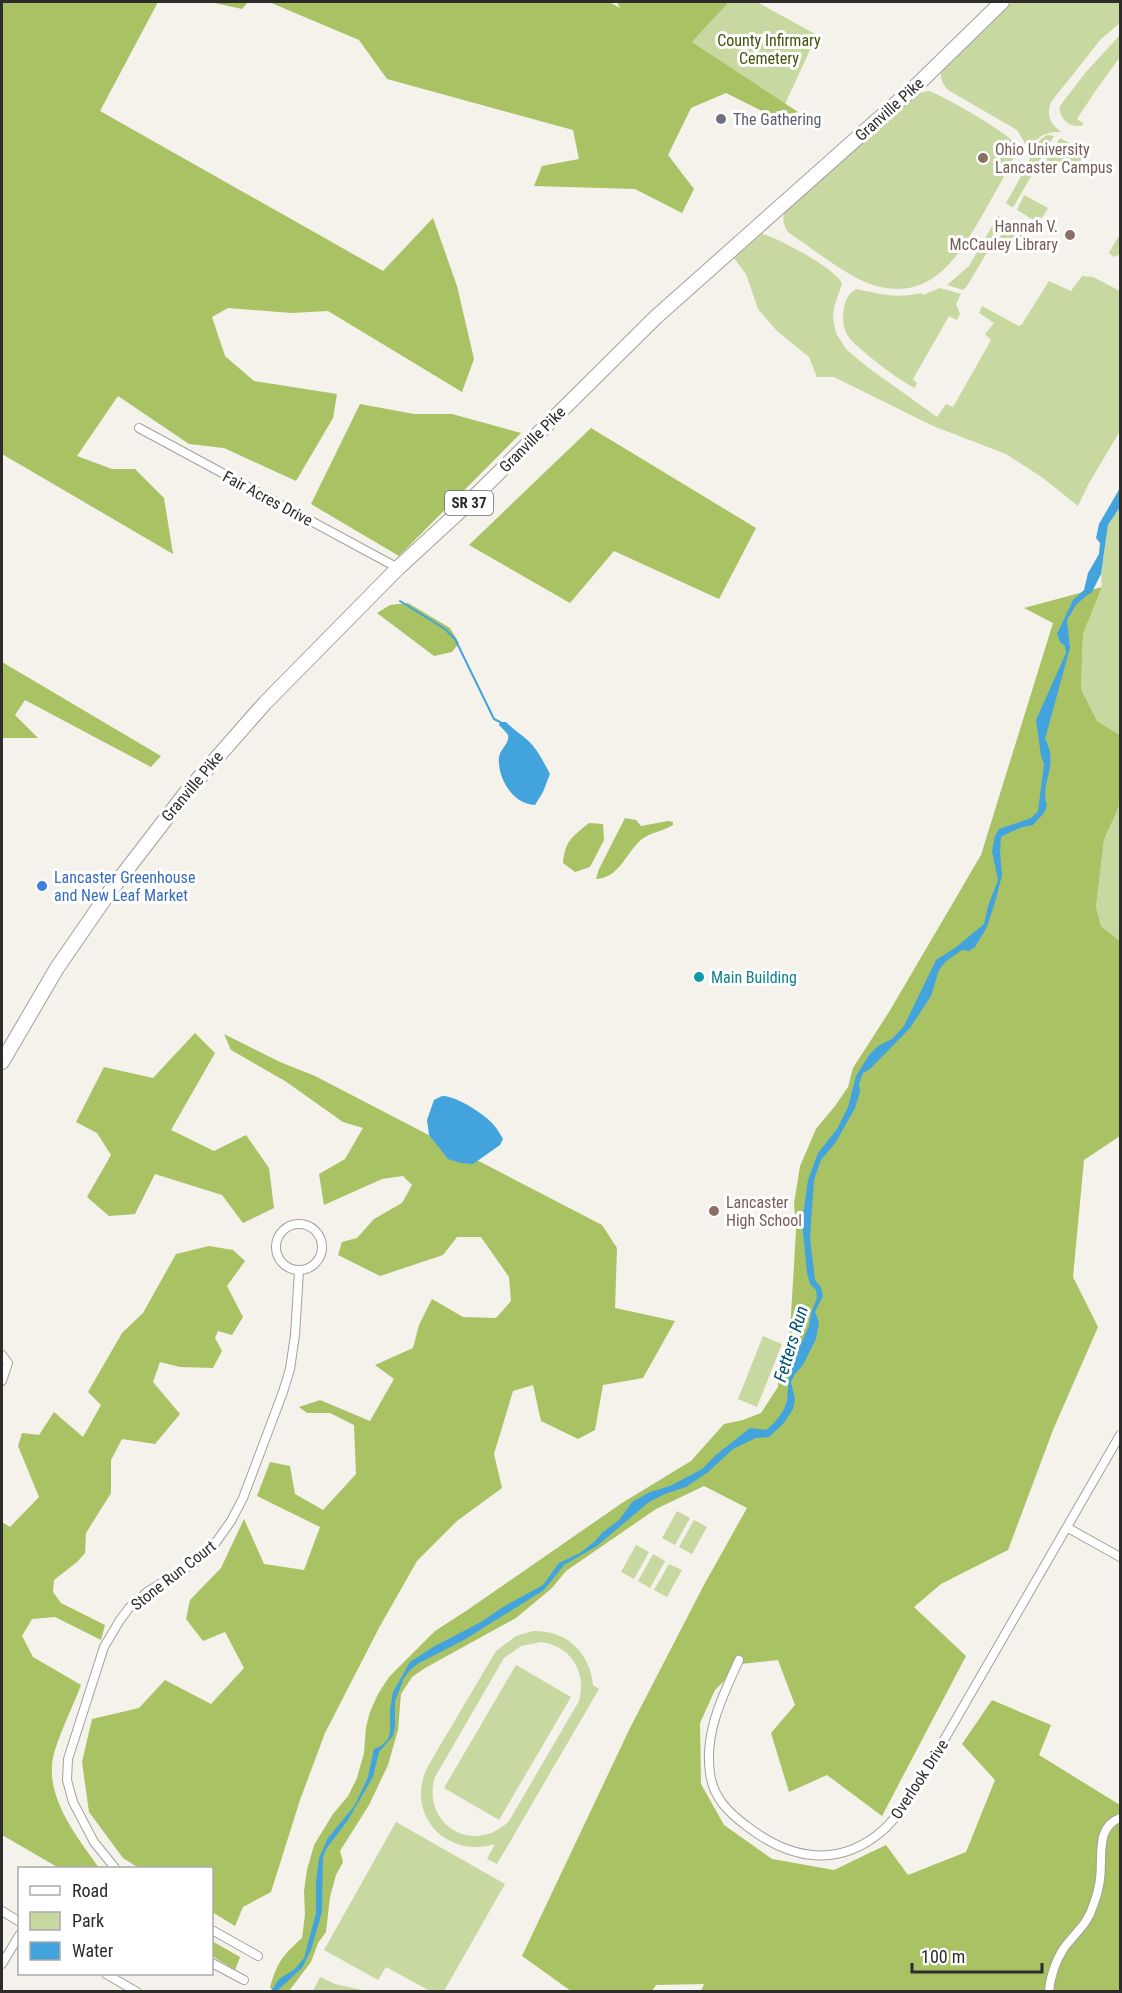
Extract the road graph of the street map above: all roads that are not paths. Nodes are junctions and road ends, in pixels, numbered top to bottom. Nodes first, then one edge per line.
1 (1002, 2) edge
2 (139, 428) dead end
3 (398, 568) junction
4 (2, 1062) edge
5 (300, 1271) junction
6 (2, 1354) edge
7 (2, 1381) edge
8 (1120, 1435) edge
9 (1068, 1528) junction
10 (1120, 1557) edge
11 (739, 1660) dead end
12 (1120, 1818) edge
13 (113, 1867) edge
14 (2, 1911) edge
15 (18, 1921) edge
16 (213, 1931) edge
17 (18, 1937) edge
18 (258, 1956) dead end
19 (2, 1964) edge
20 (213, 1964) edge
21 (108, 1975) edge
22 (244, 1980) dead end
23 (137, 1992) edge
24 (1049, 1992) edge

1 - 3 highway, Granville Pike / SR 37
2 - 3 street, Fair Acres Drive
3 - 4 highway, Granville Pike / SR 37
5 - 5 street
5 - 13 street, Stone Run Court
6 - 7 street
8 - 9 street, Overlook Drive
9 - 10 street
9 - 11 street, Overlook Drive
12 - 24 street
14 - 15 street
16 - 18 street
17 - 19 street
20 - 22 street
21 - 23 street

